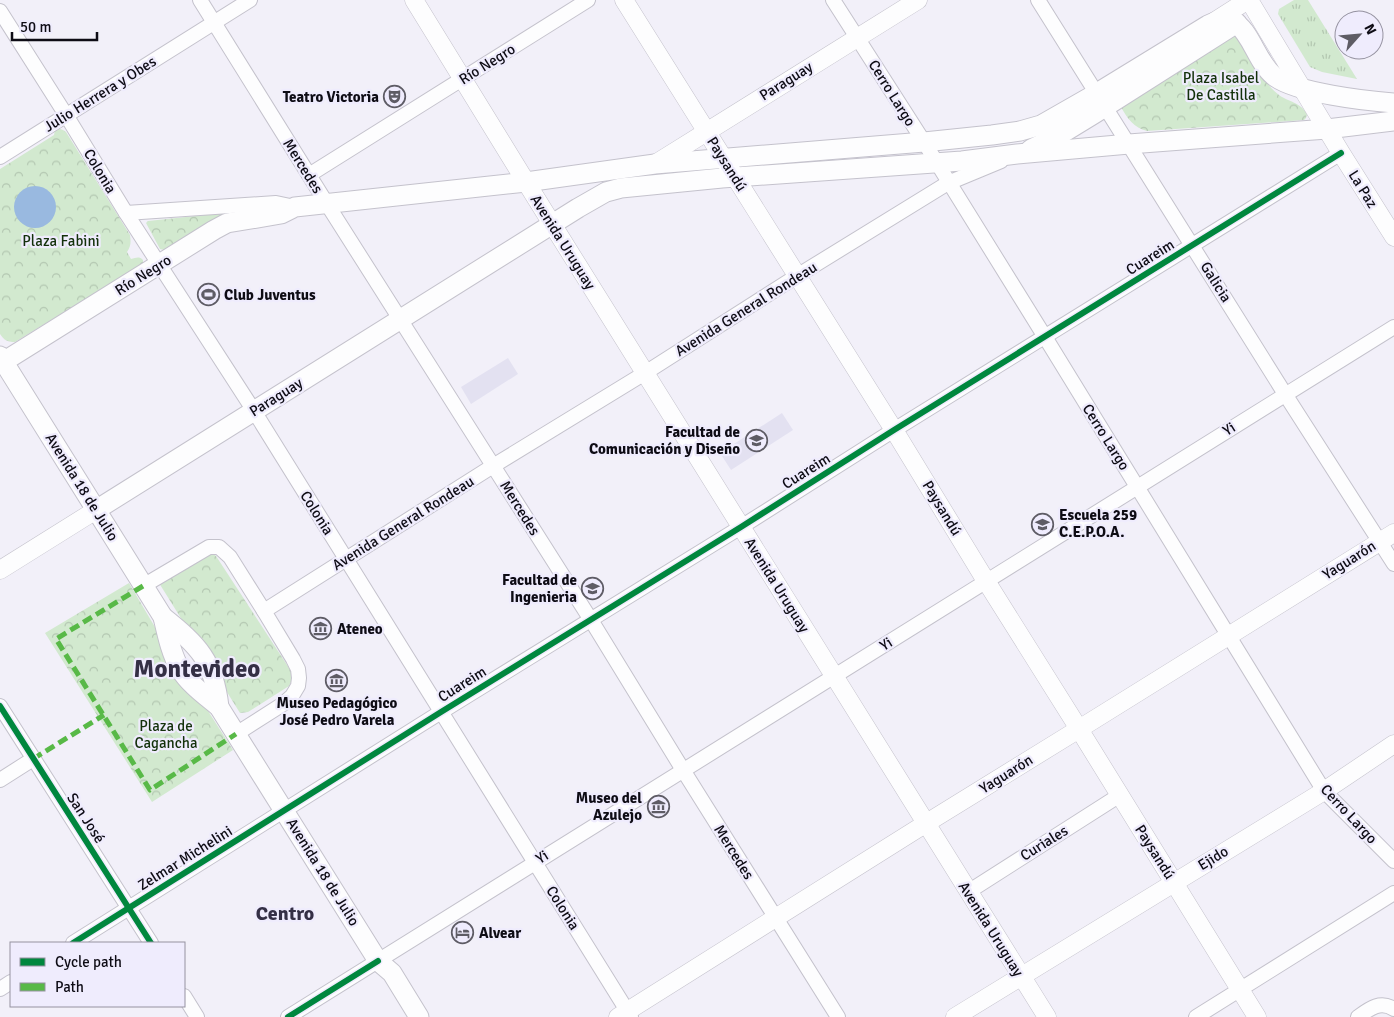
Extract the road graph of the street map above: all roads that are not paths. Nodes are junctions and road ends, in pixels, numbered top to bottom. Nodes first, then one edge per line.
1 (200, 0) edge
2 (250, 0) edge
3 (414, 0) edge
4 (588, 0) edge
5 (624, 0) edge
6 (833, 0) edge
7 (918, 0) edge
8 (1038, 0) edge
9 (1248, 0) edge
10 (0, 11) edge
11 (1214, 21) junction
12 (214, 23) junction
13 (1237, 23) junction
14 (857, 38) junction
15 (462, 79) junction
16 (1303, 89) junction
17 (1101, 100) junction
18 (1394, 103) edge
19 (66, 115) junction
20 (1394, 121) edge
21 (1327, 129) junction
22 (706, 131) junction
23 (924, 142) junction
24 (1128, 144) junction
25 (1341, 153) junction
26 (1017, 154) junction
27 (0, 157) edge
28 (723, 158) junction
29 (936, 163) junction
30 (655, 164) junction
31 (310, 175) junction
32 (735, 177) junction
33 (526, 182) junction
34 (948, 182) junction
35 (327, 204) junction
36 (295, 207) junction
37 (126, 213) junction
38 (552, 224) junction
39 (1394, 237) edge
40 (1192, 245) junction
41 (159, 265) junction
42 (797, 276) junction
43 (401, 319) junction
44 (1394, 327) edge
45 (1045, 337) junction
46 (1, 360) edge
47 (645, 373) junction
48 (1285, 394) junction
49 (254, 411) junction
50 (894, 430) junction
51 (493, 466) junction
52 (1137, 487) junction
53 (96, 510) junction
54 (741, 527) junction
55 (1387, 537) edge
56 (346, 560) junction
57 (1394, 564) edge
58 (0, 570) edge
59 (986, 581) junction
60 (143, 586) junction
61 (264, 611) junction
62 (163, 617) junction
63 (591, 620) junction
64 (1228, 636) junction
65 (834, 676) junction
66 (0, 706) edge
67 (219, 707) junction
68 (441, 712) junction
69 (1080, 729) junction
70 (236, 734) junction
71 (1394, 744) edge
72 (33, 759) junction
73 (683, 770) junction
74 (0, 780) edge
75 (1324, 791) junction
76 (1120, 795) junction
77 (284, 810) junction
78 (925, 824) junction
79 (1394, 861) edge
80 (534, 862) junction
81 (1174, 882) junction
82 (968, 892) junction
83 (1394, 893) edge
84 (130, 908) junction
85 (776, 918) junction
86 (75, 942) edge
87 (150, 942) edge
88 (378, 961) junction
89 (1021, 976) junction
90 (1240, 990) junction
91 (185, 998) edge
92 (1394, 1009) edge
93 (625, 1015) edge
94 (197, 1017) edge
95 (288, 1017) edge
96 (406, 1017) edge
97 (419, 1017) edge
98 (838, 1017) edge
99 (955, 1017) edge
100 (1046, 1017) edge
101 (1196, 1017) edge
102 (1257, 1017) edge
103 (1358, 1017) edge

1 - 12 street, Mercedes
2 - 12 street, Julio Herrera y Obes
3 - 15 street, Avenida Uruguay
4 - 15 street, Río Negro
5 - 22 street, Paysandú
6 - 14 street, Cerro Largo
7 - 14 street, Paraguay
8 - 17 street, Galicia
9 - 11 street, Avenida General Rondeau
9 - 13 street
9 - 16 street, La Paz
10 - 19 street, Colonia
11 - 13 main road
11 - 17 main road, Avenida General Rondeau
12 - 19 street, Julio Herrera y Obes
12 - 31 street, Mercedes
13 - 16 main road
13 - 17 main road, Avenida General Rondeau
14 - 22 street, Paraguay
14 - 23 street, Cerro Largo
15 - 31 street, Río Negro
15 - 33 street, Avenida Uruguay
16 - 18 main road
16 - 21 street, La Paz
17 - 23 main road, Río Negro
17 - 24 street, Galicia
17 - 26 main road, Avenida General Rondeau
19 - 27 street, Julio Herrera y Obes
19 - 37 street, Colonia
20 - 21 main road
21 - 24 main road
21 - 25 street, La Paz
22 - 28 street, Paysandú
22 - 30 street, Paraguay
23 - 28 main road, Río Negro
23 - 29 street, Cerro Largo
24 - 26 main road
24 - 40 street, Galicia
25 - 39 street, La Paz
25 - 40 street, Cuareim
26 - 29 main road, Paraguay
26 - 34 street, Avenida General Rondeau
28 - 30 main road, Río Negro
28 - 32 street, Paysandú
29 - 32 main road, Paraguay
29 - 34 street, Cerro Largo
30 - 33 main road, Río Negro
31 - 35 street, Mercedes
32 - 38 main road, Paraguay
32 - 42 street, Paysandú
33 - 35 main road, Río Negro
33 - 38 street, Avenida Uruguay
34 - 42 street, Avenida General Rondeau
34 - 45 street, Cerro Largo
35 - 36 main road, Río Negro
35 - 43 street, Mercedes
36 - 37 street
36 - 41 main road, Río Negro
37 - 41 street, Colonia
38 - 43 main road, Paraguay
38 - 47 street, Avenida Uruguay
40 - 45 street, Cuareim
40 - 48 street, Galicia
41 - 46 main road, Río Negro
41 - 49 street, Colonia
42 - 47 street, Avenida General Rondeau
42 - 50 street, Paysandú
43 - 49 main road, Paraguay
43 - 51 street, Mercedes
44 - 48 street, Yi
45 - 50 street, Cuareim
45 - 52 street, Cerro Largo
46 - 53 main road, Avenida 18 de Julio
47 - 51 street, Avenida General Rondeau
47 - 54 street, Avenida Uruguay
48 - 52 street, Yi
48 - 55 street, Galicia
49 - 53 main road, Paraguay
49 - 56 street, Colonia
50 - 54 street, Cuareim
50 - 59 street, Paysandú
51 - 56 street, Avenida General Rondeau
51 - 63 street, Mercedes
52 - 59 street, Yi
52 - 64 street, Cerro Largo
53 - 58 street, Paraguay
53 - 60 main road, Avenida 18 de Julio
54 - 63 street, Cuareim
54 - 65 street, Avenida Uruguay
55 - 57 street, Galicia
55 - 64 street, Yaguarón
56 - 61 street, Avenida General Rondeau
56 - 68 street, Colonia
59 - 65 street, Yi
59 - 69 street, Paysandú
60 - 61 street
60 - 62 main road, Avenida 18 de Julio
61 - 70 street
62 - 67 main road, Avenida 18 de Julio
62 - 67 main road, Avenida 18 de Julio
63 - 68 street, Cuareim
63 - 73 street, Mercedes
64 - 69 street, Yaguarón
64 - 75 street, Cerro Largo
65 - 73 street, Yi
65 - 78 street, Avenida Uruguay
66 - 72 street, San José
67 - 70 main road, Avenida 18 de Julio
68 - 77 street, Cuareim
68 - 80 street, Colonia
69 - 76 street, Paysandú
69 - 78 street, Yaguarón
70 - 77 main road, Avenida 18 de Julio
71 - 75 street, Ejido
72 - 74 street
72 - 84 street, San José
73 - 80 street, Yi
73 - 85 street, Mercedes
75 - 79 street, Cerro Largo
75 - 81 street, Ejido
76 - 81 street, Paysandú
76 - 82 street, Curiales
77 - 84 street, Zelmar Michelini
77 - 88 main road, Avenida 18 de Julio
78 - 82 street, Avenida Uruguay
78 - 85 street, Yaguarón
80 - 88 street, Yi
80 - 93 street, Colonia
81 - 89 street, Ejido
81 - 90 street, Paysandú
82 - 89 street, Avenida Uruguay
83 - 90 street
84 - 86 street, Zelmar Michelini
84 - 87 street, San José
85 - 93 street, Yaguarón
85 - 98 street, Mercedes
88 - 95 street, Yi
88 - 96 main road, Avenida 18 de Julio
88 - 97 main road, Avenida 18 de Julio
89 - 99 street, Ejido
89 - 100 street, Avenida Uruguay
90 - 101 street
90 - 102 street, Paysandú
91 - 94 street
92 - 103 street

